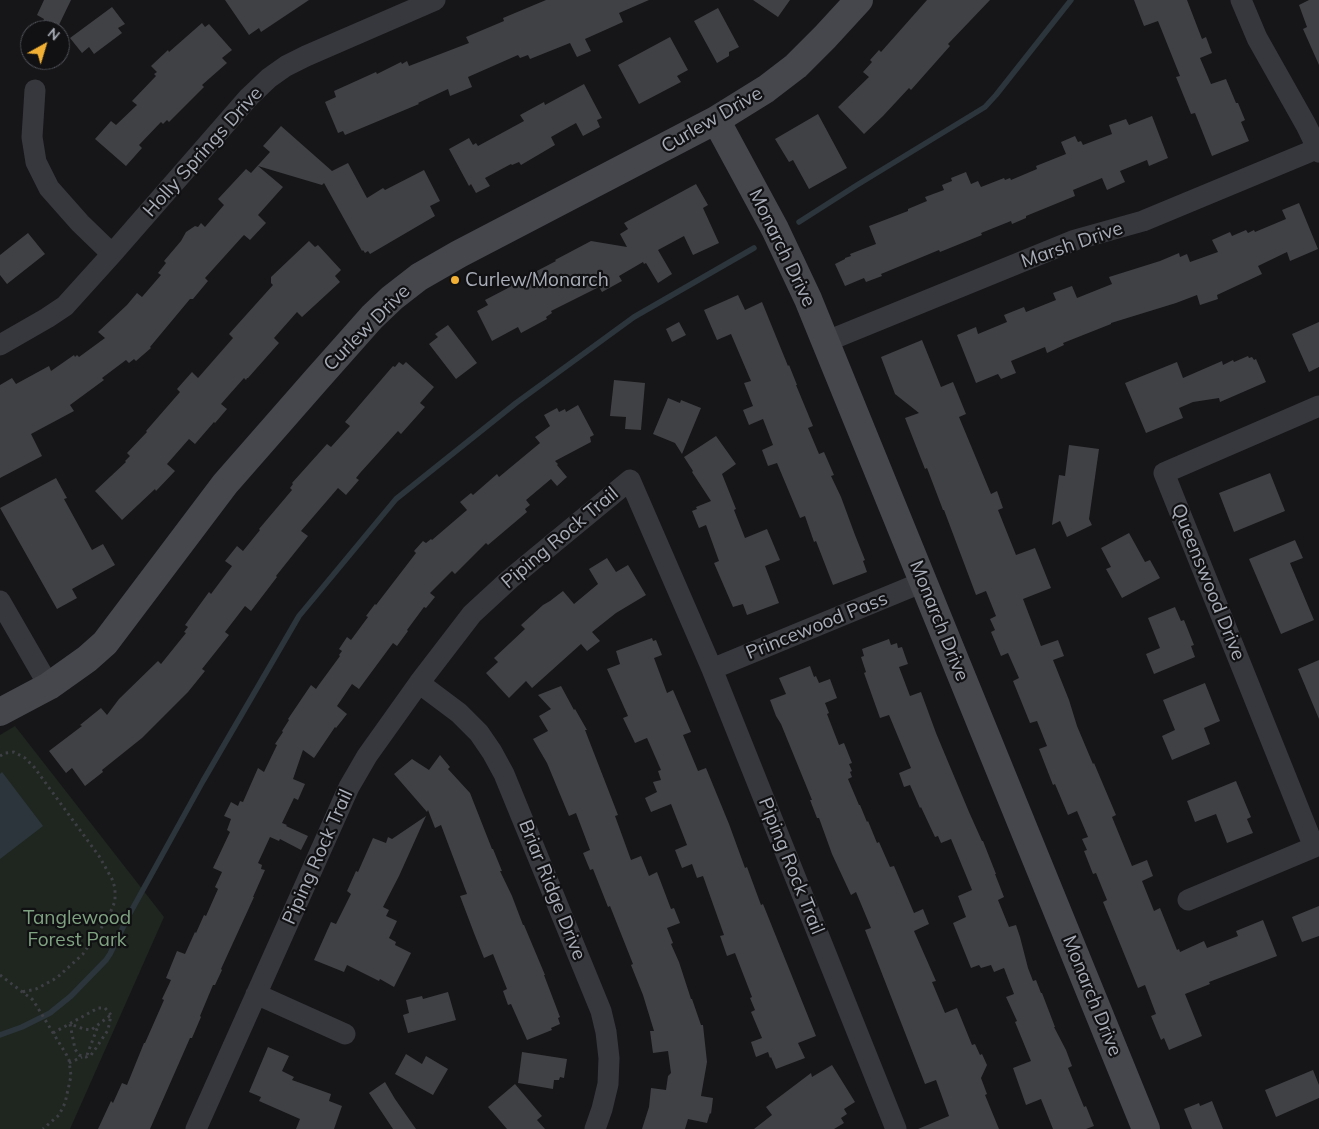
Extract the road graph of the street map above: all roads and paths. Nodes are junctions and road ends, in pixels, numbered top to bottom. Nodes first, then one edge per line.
1 (435, 0) edge
2 (859, 0) edge
3 (1241, 0) edge
4 (35, 90) dead end
5 (716, 120) junction
6 (1318, 149) edge
7 (112, 254) junction
8 (825, 342) junction
9 (0, 345) edge
10 (1319, 406) edge
11 (923, 582) junction
12 (0, 601) edge
13 (712, 669) junction
14 (419, 683) junction
15 (48, 686) junction
16 (0, 712) edge
17 (0, 756) edge
18 (1317, 846) edge
19 (1188, 900) dead end
20 (0, 975) edge
21 (22, 992) junction
22 (256, 994) junction
23 (111, 1015) junction
24 (70, 1024) junction
25 (98, 1025) junction
26 (53, 1033) junction
27 (345, 1034) dead end
28 (84, 1057) junction
29 (69, 1063) junction
30 (43, 1129) edge
31 (196, 1129) edge
32 (595, 1129) edge
33 (896, 1129) edge
34 (1146, 1129) edge

1 - 7 street, Holly Springs Drive
2 - 5 street, Curlew Drive
3 - 6 street
4 - 7 street
5 - 8 street, Monarch Drive
5 - 15 street, Curlew Drive
6 - 8 street, Marsh Drive
7 - 9 street, Holly Springs Drive
8 - 11 street, Monarch Drive
10 - 18 street, Queenswood Drive
11 - 13 street, Princewood Pass
11 - 34 street, Monarch Drive
12 - 15 street
13 - 14 street, Piping Rock Trail
13 - 33 street, Piping Rock Trail
14 - 22 street, Piping Rock Trail
14 - 32 street, Briar Ridge Drive
15 - 16 street, Curlew Drive
17 - 21 path
18 - 19 street
20 - 21 path
21 - 26 path
22 - 27 street
22 - 31 street, Piping Rock Trail
23 - 24 path
23 - 25 path
23 - 28 path
24 - 25 path
24 - 26 path
24 - 28 path
25 - 28 path
26 - 29 path
28 - 29 path
29 - 30 path

